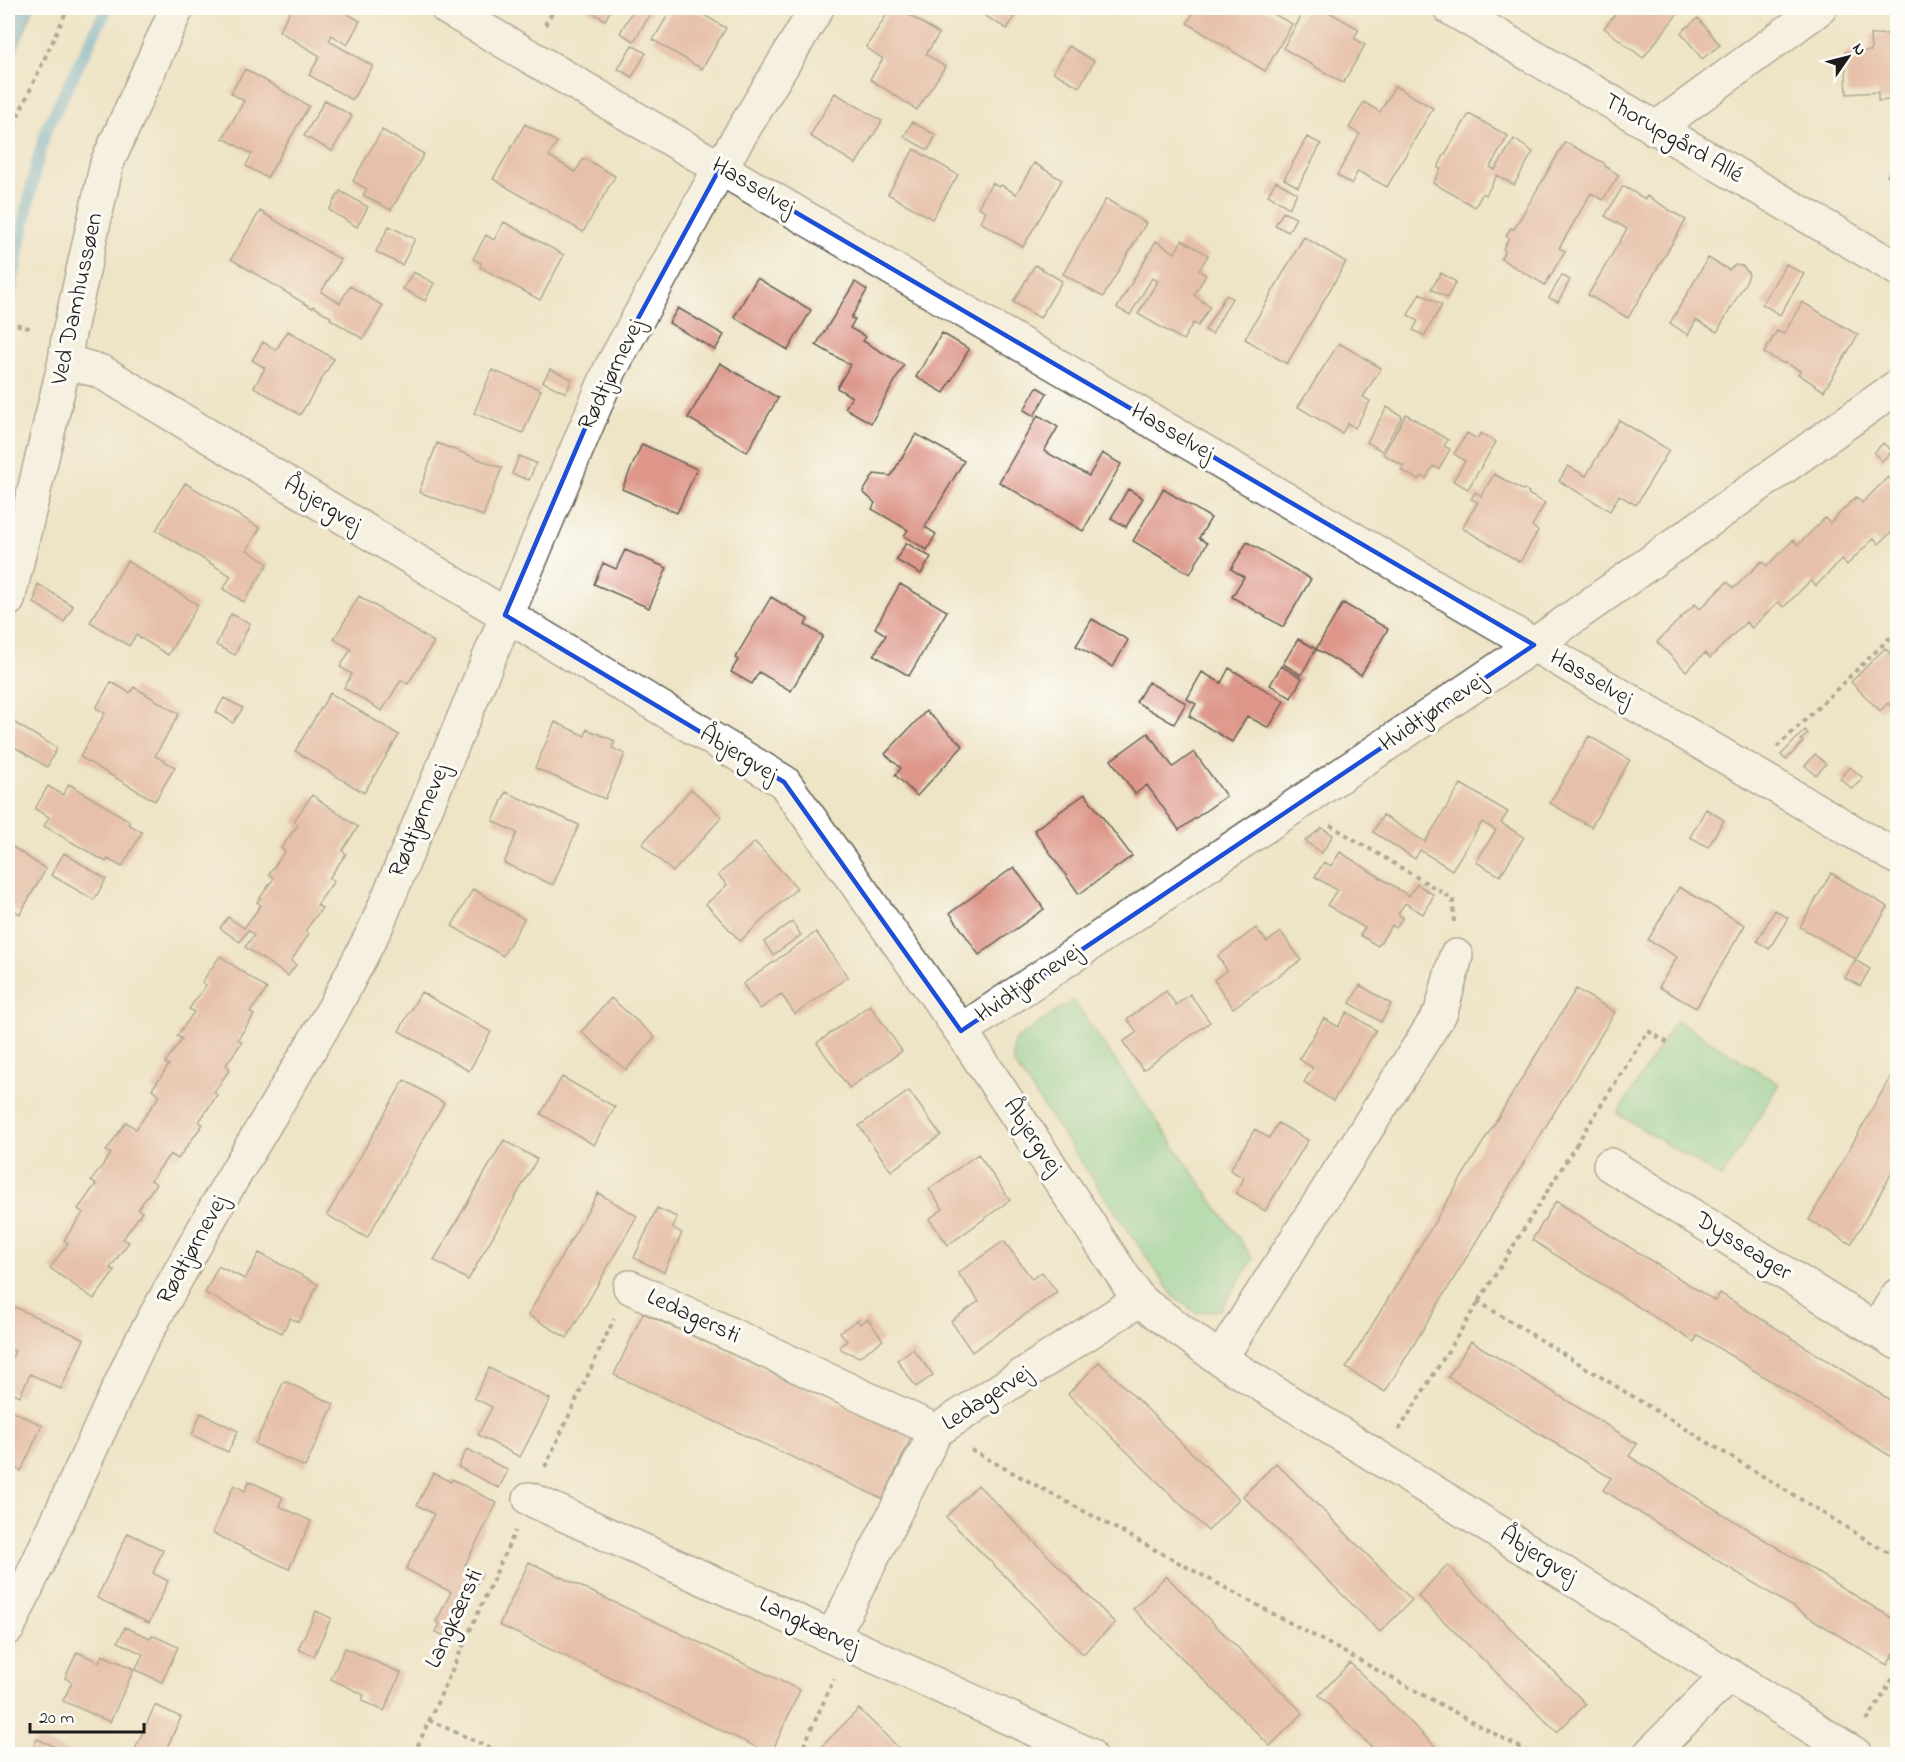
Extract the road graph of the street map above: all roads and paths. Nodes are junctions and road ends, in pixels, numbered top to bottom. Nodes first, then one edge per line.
1 (68, 8) edge
2 (177, 8) edge
3 (447, 8) edge
4 (818, 8) edge
5 (1450, 8) edge
6 (1820, 8) edge
7 (1655, 129) junction
8 (8, 160) edge
9 (720, 168) junction
10 (1898, 269) edge
11 (8, 322) edge
12 (35, 329) dead end
13 (65, 361) junction
14 (1898, 386) edge
15 (8, 600) edge
16 (505, 615) junction
17 (1898, 630) edge
18 (1534, 645) junction
19 (1751, 772) junction
20 (1296, 805) junction
21 (1898, 858) edge
22 (1456, 956) joint
23 (961, 1031) junction
24 (1670, 1044) dead end
25 (1576, 1144) junction
26 (1610, 1165) joint
27 (630, 1287) joint
28 (1898, 1295) edge
29 (1139, 1300) junction
30 (1477, 1301) junction
31 (1887, 1336) edge
32 (1221, 1359) junction
33 (936, 1431) junction
34 (1381, 1459) junction
35 (530, 1499) junction
36 (1898, 1559) edge
37 (8, 1628) edge
38 (842, 1640) junction
39 (1898, 1670) edge
40 (1729, 1675) junction
41 (429, 1720) junction
42 (1851, 1753) edge
43 (414, 1755) edge
44 (503, 1755) edge
45 (800, 1755) edge
46 (1088, 1755) edge
47 (1532, 1755) edge
48 (1650, 1755) edge

1 - 8 path
2 - 13 street, Ved Damhussøen
3 - 9 street, Hasselvej
4 - 9 street, Rødtjørnevej
5 - 7 street, Thorupgård Allé
6 - 7 street
7 - 10 street, Thorupgård Allé
9 - 16 street, Rødtjørnevej
9 - 18 street, Hasselvej
11 - 12 path
13 - 15 street, Ved Damhussøen
13 - 16 street, Åbjergvej
14 - 18 street, Hvidtjørnevej
16 - 23 street, Åbjergvej
16 - 37 street, Rødtjørnevej
17 - 19 path
18 - 19 street, Hasselvej
18 - 20 street, Hvidtjørnevej
19 - 21 street, Hasselvej
20 - 22 path
20 - 23 street, Hvidtjørnevej
22 - 32 street
23 - 29 street, Åbjergvej
24 - 25 path
25 - 26 path
25 - 30 path
26 - 31 street, Dysseager
27 - 33 street, Ledagersti
27 - 35 path, Ledagersti
28 - 31 street, Dysseager
29 - 32 street, Åbjergvej
29 - 33 street, Ledagervej
30 - 34 path
30 - 36 path
32 - 34 street, Åbjergvej
33 - 38 street, Ledagervej
33 - 47 path
34 - 40 street, Åbjergvej
35 - 38 street, Langkærvej
35 - 41 path, Langkærsti
38 - 45 path
38 - 46 street, Langkærvej
39 - 42 path
40 - 42 street, Åbjergvej
40 - 48 street
41 - 43 path, Langkærsti
41 - 44 path

